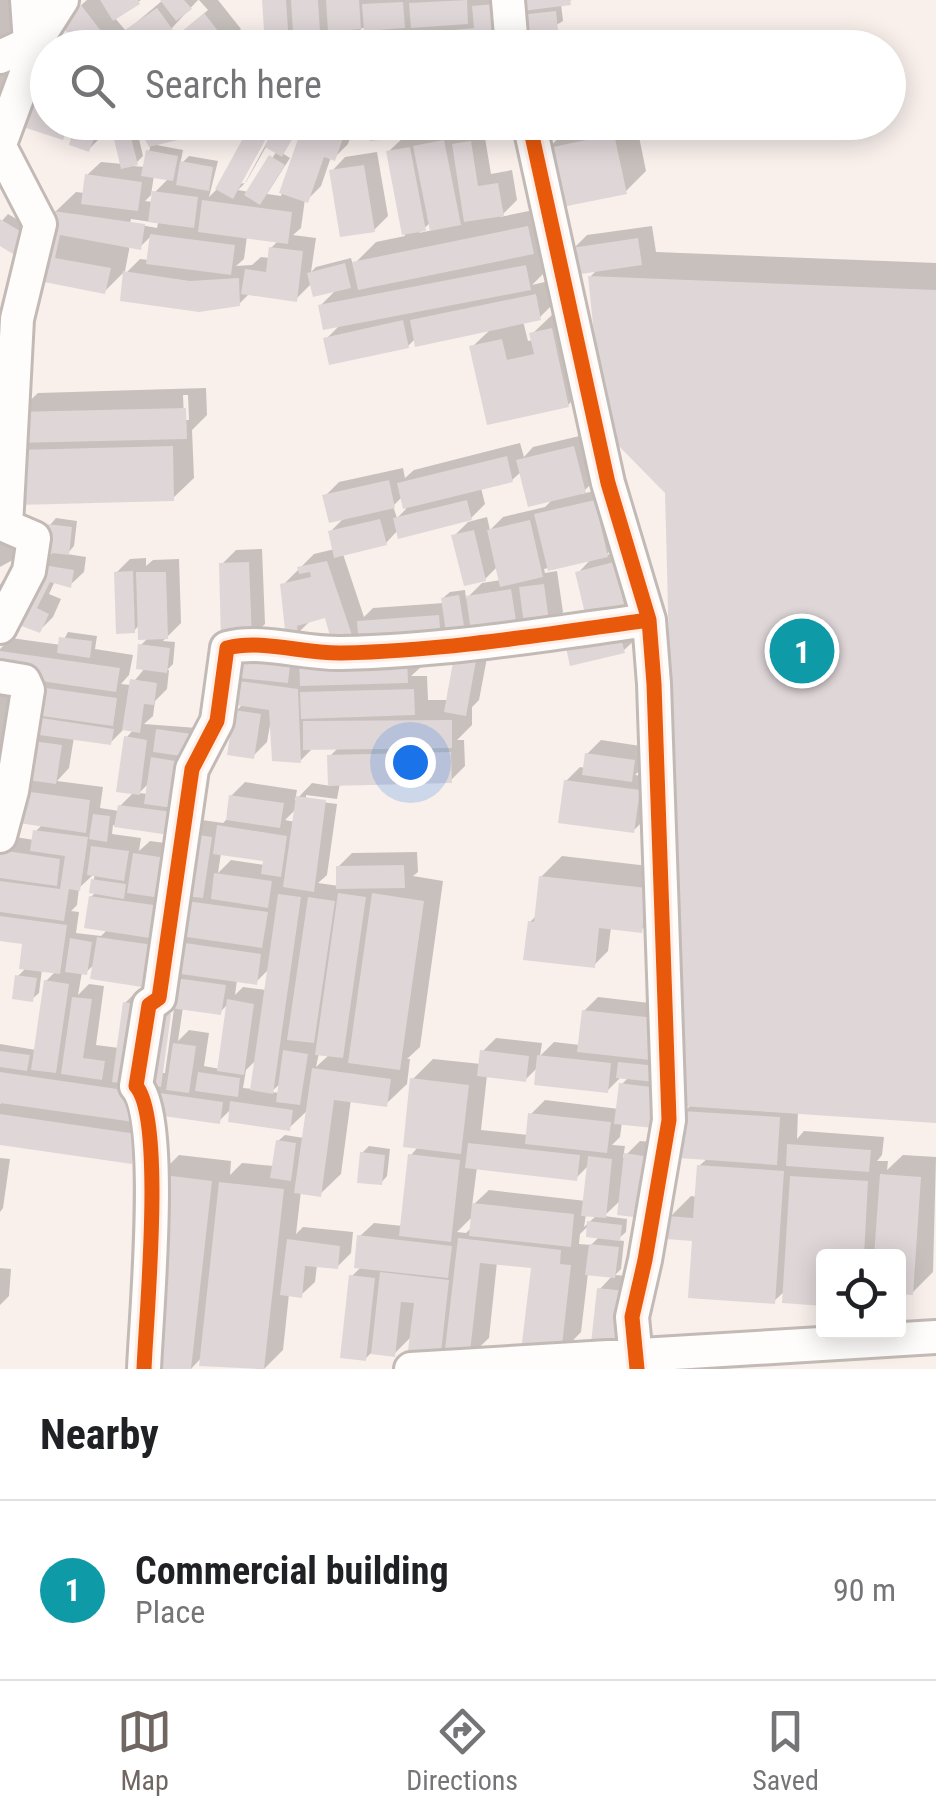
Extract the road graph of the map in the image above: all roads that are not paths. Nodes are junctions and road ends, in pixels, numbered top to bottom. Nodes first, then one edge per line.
1 (27, 0) edge
2 (62, 0) edge
3 (508, 0) edge
4 (43, 30) edge
5 (510, 30) edge
6 (0, 57) edge
7 (30, 63) edge
8 (533, 140) edge
9 (0, 146) edge
10 (649, 620) junction
11 (0, 627) edge
12 (0, 677) edge
13 (0, 836) edge
14 (936, 1337) edge
15 (626, 1362) edge
16 (144, 1369) edge
17 (411, 1369) edge

1 - 6 street
2 - 4 street
3 - 5 street
7 - 9 street
8 - 10 street
9 - 11 street
10 - 15 street
10 - 16 street
12 - 13 street
14 - 15 street
15 - 17 street

